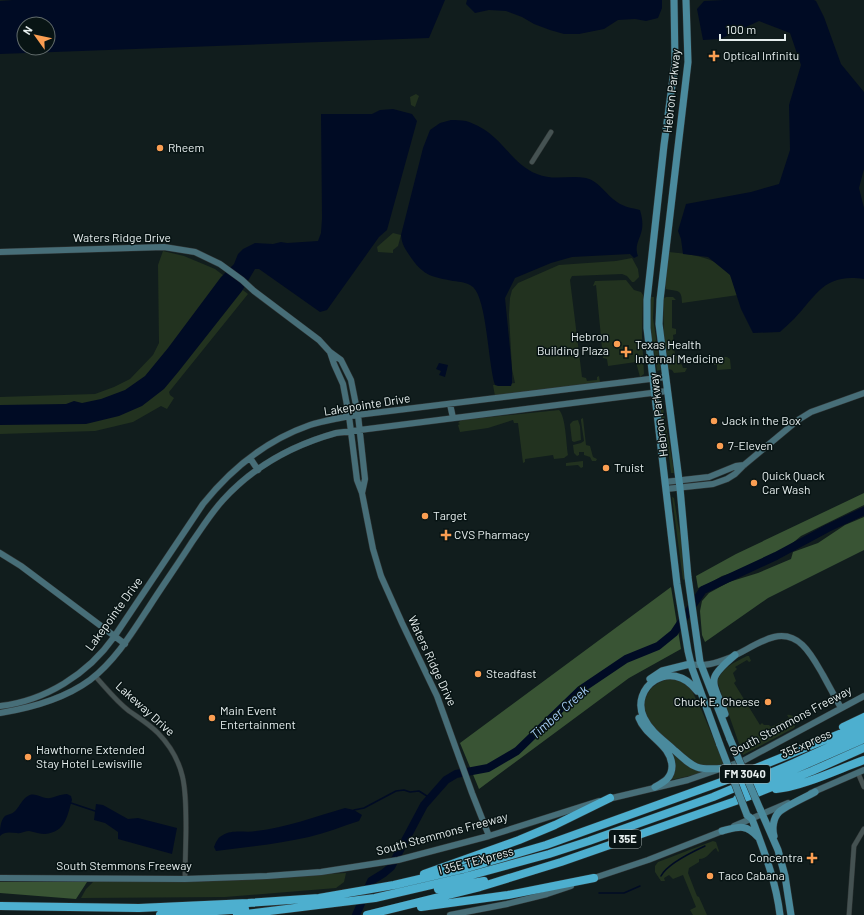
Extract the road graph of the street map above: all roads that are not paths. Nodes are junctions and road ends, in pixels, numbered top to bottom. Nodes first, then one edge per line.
1 (674, 0) edge
2 (686, 0) edge
3 (551, 132) dead end
4 (665, 137) junction
5 (678, 138) junction
6 (664, 145) junction
7 (678, 146) junction
8 (532, 162) dead end
9 (0, 252) edge
10 (648, 289) junction
11 (661, 290) junction
12 (330, 352) junction
13 (666, 377) junction
14 (652, 378) junction
15 (667, 391) junction
16 (864, 393) edge
17 (654, 394) junction
18 (450, 404) junction
19 (358, 415) junction
20 (349, 416) junction
21 (453, 418) junction
22 (360, 430) junction
23 (350, 431) junction
24 (250, 458) junction
25 (258, 470) junction
26 (679, 484) junction
27 (665, 486) junction
28 (362, 493) junction
29 (191, 522) junction
30 (201, 529) junction
31 (0, 552) edge
32 (123, 624) junction
33 (134, 630) junction
34 (114, 637) junction
35 (125, 644) junction
36 (735, 655) junction
37 (690, 664) junction
38 (701, 666) junction
39 (95, 676) junction
40 (864, 696) edge
41 (702, 699) junction
42 (0, 706) edge
43 (840, 708) junction
44 (0, 713) edge
45 (864, 717) edge
46 (864, 724) edge
47 (725, 726) junction
48 (864, 732) edge
49 (864, 739) edge
50 (864, 748) edge
51 (864, 760) edge
52 (725, 768) junction
53 (753, 769) junction
54 (862, 772) edge
55 (655, 787) junction
56 (864, 787) edge
57 (767, 789) junction
58 (815, 792) junction
59 (713, 797) junction
60 (610, 798) junction
61 (733, 802) junction
62 (761, 812) junction
63 (750, 817) junction
64 (864, 829) edge
65 (722, 831) junction
66 (489, 836) junction
67 (761, 841) junction
68 (546, 845) junction
69 (778, 850) junction
70 (517, 876) junction
71 (0, 878) edge
72 (594, 878) junction
73 (185, 879) junction
74 (394, 885) junction
75 (319, 898) junction
76 (375, 898) junction
77 (0, 903) edge
78 (0, 906) edge
79 (22, 907) junction
80 (371, 914) edge
81 (160, 915) edge
82 (237, 915) edge
83 (450, 915) edge
84 (780, 915) edge
85 (791, 915) edge
86 (849, 915) edge

1 - 4 main road, Hebron Parkway
2 - 5 main road, Hebron Parkway
3 - 8 street
4 - 5 main road
4 - 6 main road, Hebron Parkway
5 - 7 main road, Hebron Parkway
6 - 7 main road
6 - 10 main road, Hebron Parkway
7 - 11 main road, Hebron Parkway
9 - 12 main road, Waters Ridge Drive
10 - 11 main road
10 - 14 main road, Hebron Parkway
11 - 13 main road, Hebron Parkway
12 - 19 main road, Waters Ridge Drive
12 - 20 main road, Waters Ridge Drive
13 - 14 main road, Lakepointe Drive
13 - 15 main road, Hebron Parkway
14 - 17 main road, Hebron Parkway
14 - 18 main road, Lakepointe Drive
15 - 17 main road, Lakepointe Drive
15 - 26 main road, Hebron Parkway
16 - 26 main road
17 - 21 main road, Lakepointe Drive
17 - 27 main road, Hebron Parkway
18 - 19 main road, Lakepointe Drive
18 - 21 main road
19 - 20 main road, Lakepointe Drive
19 - 22 main road, Waters Ridge Drive
20 - 23 main road, Waters Ridge Drive
20 - 24 main road, Lakepointe Drive
21 - 22 main road, Lakepointe Drive
22 - 23 main road, Lakepointe Drive
22 - 28 main road, Waters Ridge Drive
23 - 25 main road, Lakepointe Drive
23 - 28 main road, Waters Ridge Drive
24 - 25 main road
24 - 29 main road, Lakepointe Drive
25 - 30 main road, Lakepointe Drive
26 - 27 main road
26 - 38 main road, Hebron Parkway
27 - 37 main road, Hebron Parkway
28 - 66 main road, Waters Ridge Drive
29 - 30 main road
29 - 32 main road, Lakepointe Drive
30 - 33 main road, Lakepointe Drive
31 - 34 main road
32 - 33 main road
32 - 34 main road, Lakepointe Drive
33 - 35 main road, Lakepointe Drive
34 - 35 main road
34 - 42 main road, Lakepointe Drive
35 - 39 main road, Lakepointe Drive
36 - 38 main road
36 - 43 main road
36 - 47 main road
37 - 38 main road
37 - 41 main road, Hebron Parkway
37 - 55 main road
38 - 47 main road, Hebron Parkway / FM 3040
39 - 44 main road, Lakepointe Drive
39 - 73 street, Lakeway Drive
40 - 43 main road, South Stemmons Freeway
41 - 52 main road
41 - 63 main road, FM 3040, bridge
43 - 52 main road, South Stemmons Freeway
45 - 53 highway
46 - 53 highway, South Stemmons Freeway / I 35E
47 - 62 main road, FM 3040, bridge
48 - 59 highway, 35Express
49 - 61 highway
50 - 57 highway, I 35E
51 - 57 highway
52 - 55 main road, South Stemmons Freeway
53 - 68 highway, South Stemmons Freeway / I 35E
54 - 56 street
54 - 58 main road
55 - 60 main road, South Stemmons Freeway
57 - 61 highway, I 35E
58 - 62 main road
58 - 69 main road
59 - 68 highway
59 - 76 highway, I 35E TEXpress
60 - 66 main road, South Stemmons Freeway
60 - 74 highway
61 - 70 highway, I 35E
62 - 63 main road
62 - 69 main road, FM 3040
63 - 65 main road
63 - 67 main road, FM 3040
64 - 86 street
65 - 67 main road
65 - 72 main road
66 - 73 main road, South Stemmons Freeway
67 - 84 main road, FM 3040
68 - 74 highway, South Stemmons Freeway / I 35E
69 - 85 main road, FM 3040
70 - 76 highway
70 - 80 highway, I 35E
71 - 73 main road, South Stemmons Freeway
72 - 80 highway
72 - 83 main road
74 - 75 highway, South Stemmons Freeway / I 35E
75 - 79 highway, South Stemmons Freeway / I 35E
75 - 81 highway
76 - 82 highway, I 35E TEXpress
77 - 79 highway
78 - 79 highway, South Stemmons Freeway / I 35E

